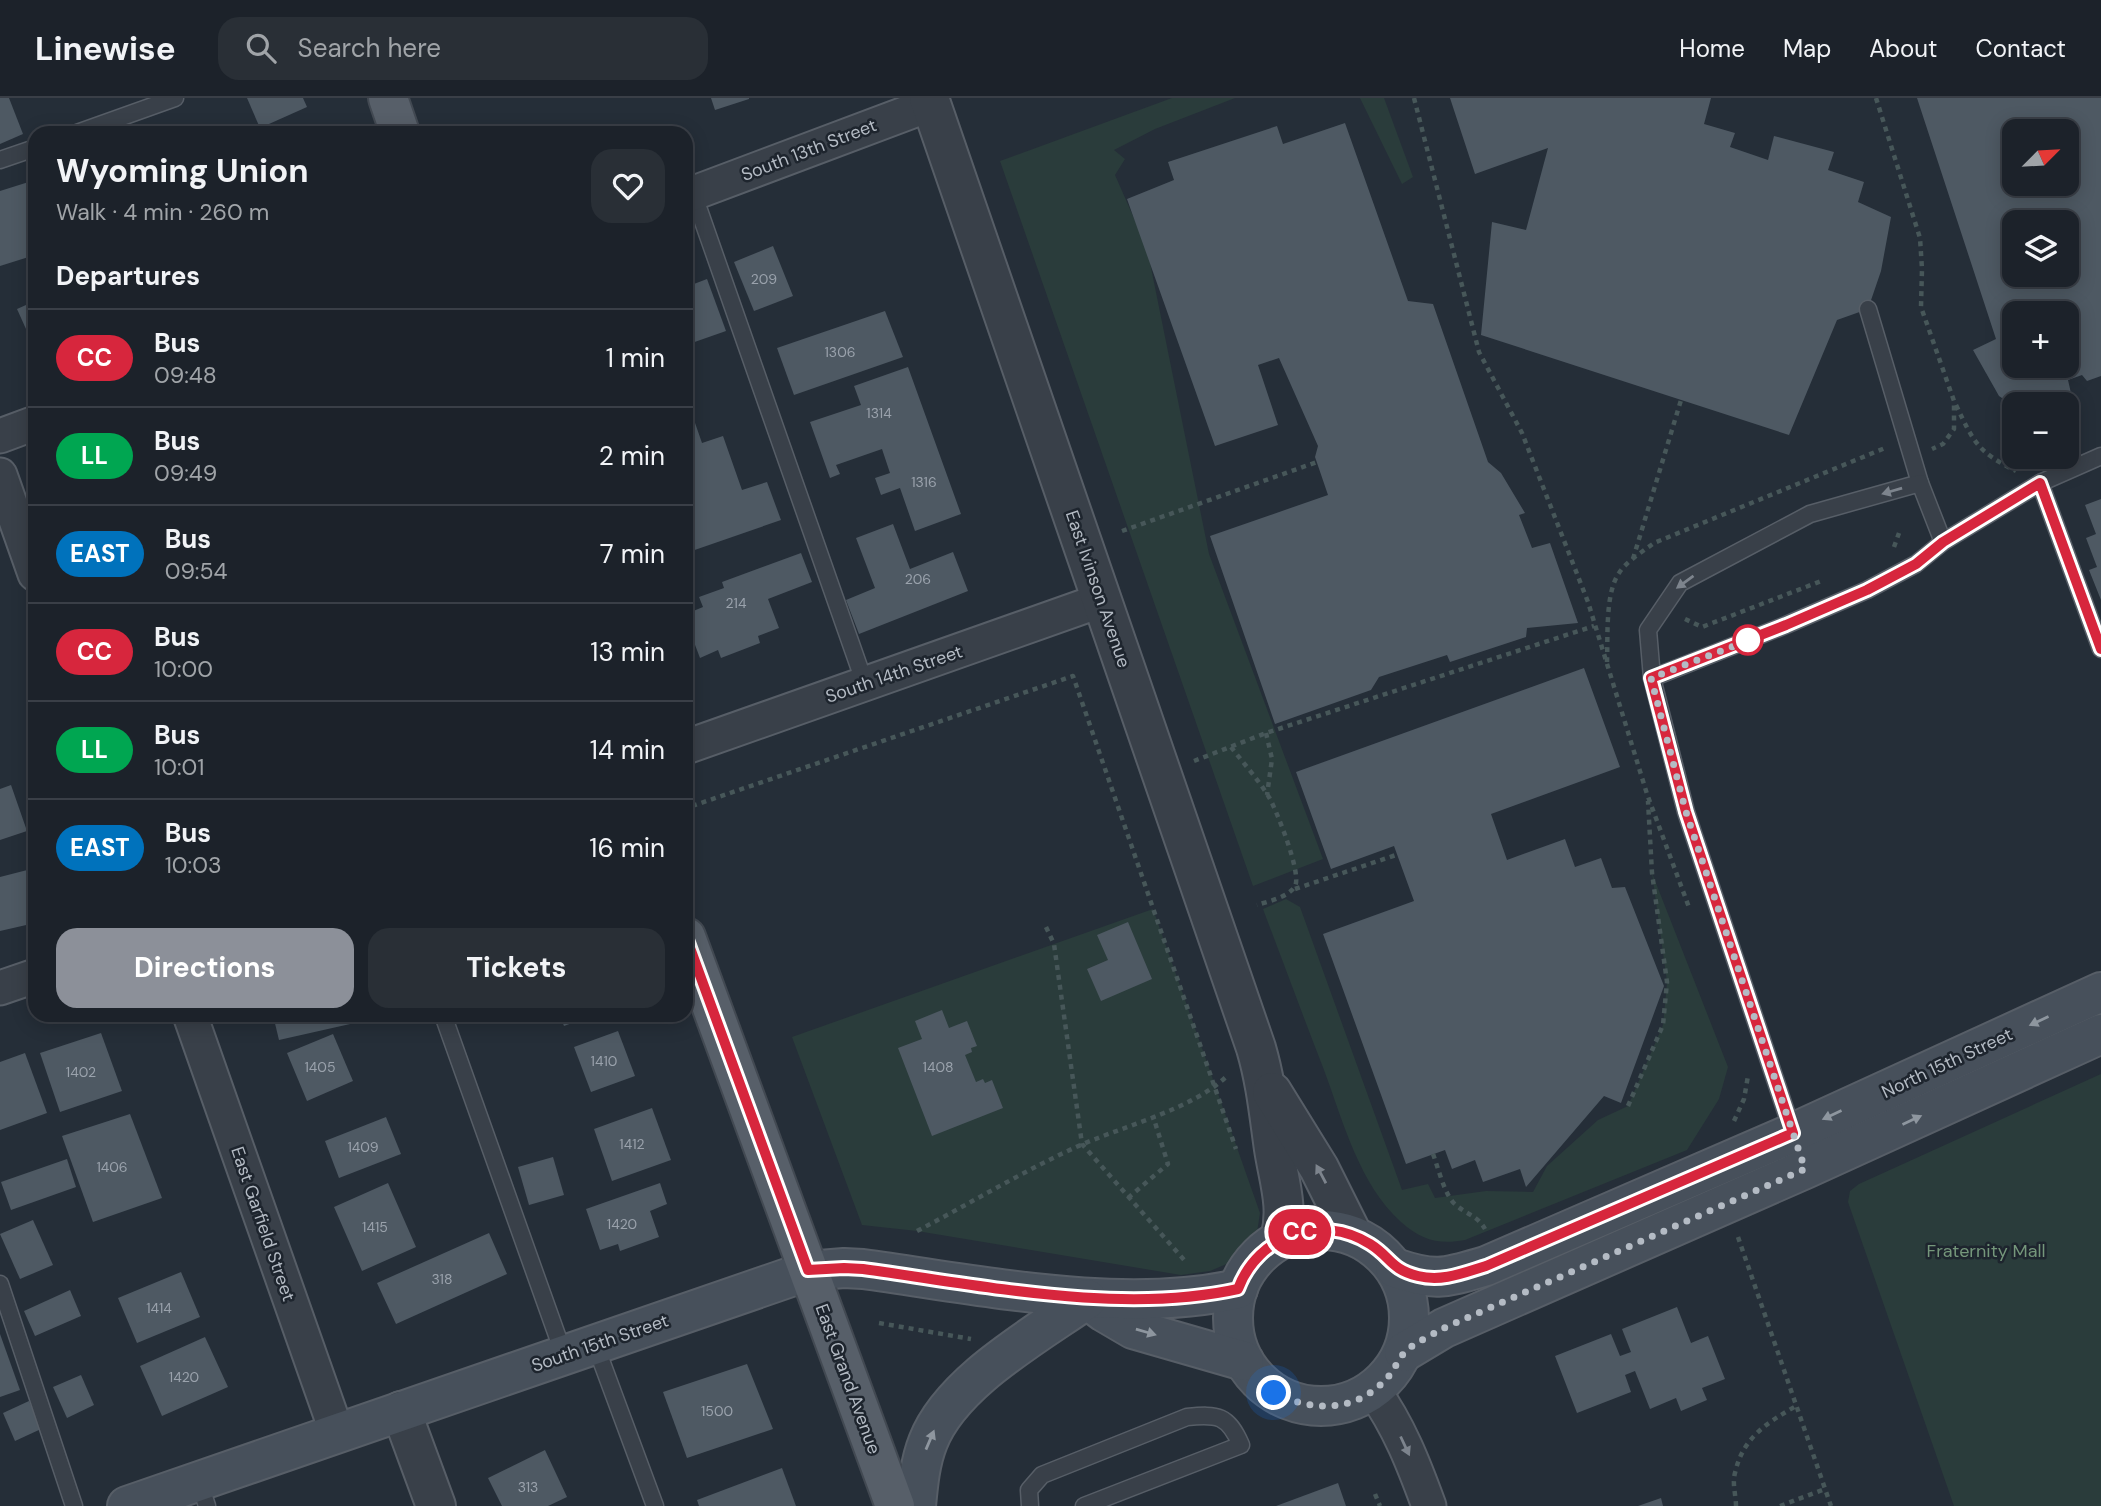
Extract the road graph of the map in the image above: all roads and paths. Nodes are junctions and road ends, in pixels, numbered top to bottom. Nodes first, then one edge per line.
1 (175, 98) edge
2 (387, 98) edge
3 (1414, 98) edge
4 (1876, 98) edge
5 (936, 100) edge
6 (97, 126) edge
7 (397, 126) edge
8 (28, 150) edge
9 (0, 160) edge
10 (693, 192) edge
11 (693, 205) edge
12 (1868, 309) dead end
13 (1681, 400) dead end
14 (1954, 401) junction
15 (28, 426) edge
16 (0, 436) edge
17 (1907, 439) junction
18 (2101, 456) edge
19 (1913, 459) junction
20 (1317, 462) dead end
21 (0, 475) edge
22 (1920, 483) junction
23 (2040, 483) junction
24 (1122, 531) dead end
25 (1899, 533) dead end
26 (1943, 542) junction
27 (28, 554) edge
28 (1890, 554) dead end
29 (1632, 559) junction
30 (1827, 578) dead end
31 (1102, 600) junction
32 (1685, 619) dead end
33 (1594, 626) junction
34 (2101, 649) edge
35 (1607, 666) junction
36 (1651, 678) junction
37 (864, 684) junction
38 (1266, 733) junction
39 (693, 745) edge
40 (1231, 747) junction
41 (1161, 773) junction
42 (1647, 794) junction
43 (1267, 795) junction
44 (693, 806) edge
45 (1396, 855) dead end
46 (1294, 889) junction
47 (1257, 905) dead end
48 (1691, 912) dead end
49 (1046, 928) dead end
50 (693, 956) edge
51 (28, 978) edge
52 (0, 988) edge
53 (2101, 992) edge
54 (192, 1022) edge
55 (446, 1022) edge
56 (2101, 1034) edge
57 (1261, 1065) junction
58 (1749, 1069) dead end
59 (1215, 1088) junction
60 (1628, 1106) dead end
61 (1153, 1116) junction
62 (1793, 1133) junction
63 (1082, 1144) junction
64 (1237, 1153) dead end
65 (1433, 1154) dead end
66 (1737, 1157) junction
67 (1805, 1169) junction
68 (1128, 1198) junction
69 (917, 1231) dead end
70 (1352, 1234) junction
71 (1489, 1236) dead end
72 (1738, 1237) dead end
73 (1280, 1240) junction
74 (1191, 1267) dead end
75 (1395, 1268) junction
76 (808, 1270) junction
77 (0, 1284) edge
78 (1238, 1289) junction
79 (1087, 1298) junction
80 (879, 1323) dead end
81 (977, 1342) dead end
82 (579, 1350) junction
83 (1404, 1352) junction
84 (1244, 1362) junction
85 (1373, 1390) junction
86 (1796, 1406) junction
87 (401, 1411) junction
88 (337, 1433) junction
89 (1825, 1489) junction
90 (203, 1494) edge
91 (1375, 1494) dead end
92 (74, 1506) edge
93 (127, 1506) edge
94 (436, 1506) edge
95 (655, 1506) edge
96 (895, 1506) edge
97 (916, 1506) edge
98 (1030, 1506) edge
99 (1084, 1506) edge
100 (1380, 1506) edge
101 (1429, 1506) edge
102 (1736, 1506) edge
103 (1780, 1506) edge
104 (1831, 1506) edge

1 - 6 lane
2 - 7 main road
3 - 33 path
4 - 14 path
5 - 10 street, South 13th Street
5 - 31 street, East Ivinson Avenue
8 - 9 lane
11 - 37 lane
12 - 17 lane
13 - 29 path
14 - 19 path
14 - 23 path
15 - 16 street
17 - 19 lane
17 - 29 path
18 - 23 lane
19 - 22 lane
20 - 24 path
21 - 27 street
22 - 26 lane
22 -> 36 lane
23 - 26 lane
23 - 34 lane
25 - 28 path
26 - 36 lane
29 - 35 path
30 - 32 path
31 - 37 street, South 14th Street
31 - 41 street, East Ivinson Avenue
33 - 35 path
33 - 38 path
35 - 42 path
36 - 62 lane
37 - 39 street, South 14th Street
38 - 40 path
38 - 43 path
40 - 41 path
40 - 43 path
41 - 57 street, East Ivinson Avenue
42 - 48 path
42 - 60 path
43 - 46 path
44 - 59 path
45 - 46 path
46 - 47 path
49 - 63 path
50 - 76 main road, East Grand Avenue
51 - 52 street
53 -> 62 main road, North 15th Street
54 - 88 street, East Garfield Street
55 - 82 lane
67 -> 56 main road, North 15th Street
57 - 59 path
70 -> 57 street, East Ivinson Avenue
57 - 73 street, East Ivinson Avenue
58 - 66 path
59 - 61 path
59 - 64 path
61 - 63 path
61 - 68 path
62 - 66 main road
62 - 67 lane
63 - 68 path
63 - 69 path
65 - 71 path
66 - 75 main road
67 - 83 main road
68 - 74 path
70 - 73 main road
70 - 75 main road
72 - 86 path
73 - 78 main road
75 - 83 main road
76 - 79 main road, South 15th Street
76 - 82 main road, South 15th Street
76 - 96 main road, East Grand Avenue
77 - 92 lane
78 - 79 main road, South 15th Street
78 - 84 main road
79 -> 84 main road, South 15th Street
97 -> 79 main road
80 - 81 path
82 - 87 main road, South 15th Street
82 - 95 lane
83 - 85 main road
84 - 85 main road
85 -> 101 street
86 - 89 path
86 - 102 path
87 - 88 main road, South 15th Street
87 - 94 street
88 - 90 main road, South 15th Street
89 - 103 path
89 - 104 path
90 - 93 main road, South 15th Street
91 - 100 path
98 - 99 lane

